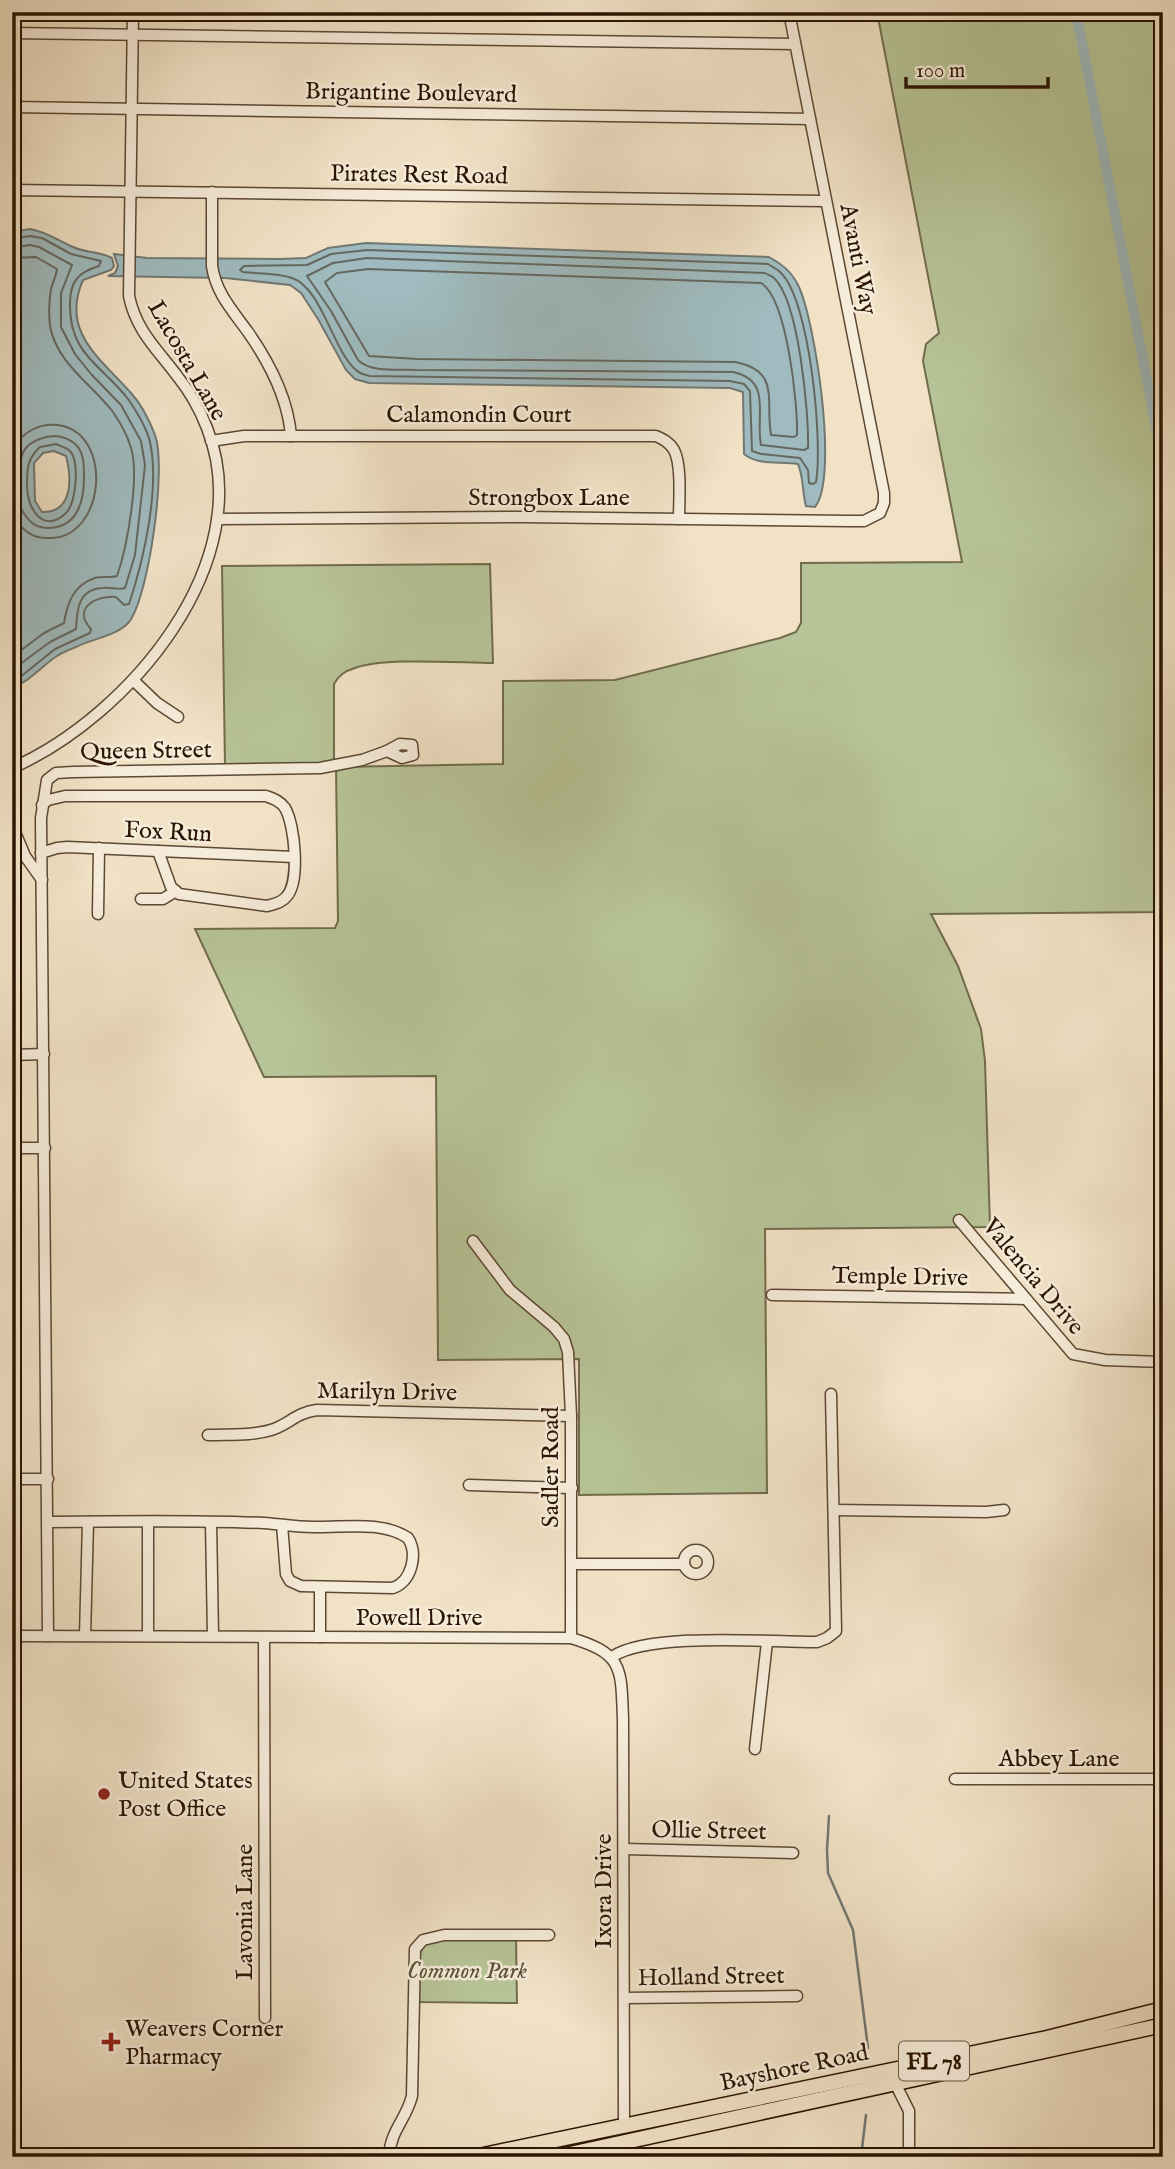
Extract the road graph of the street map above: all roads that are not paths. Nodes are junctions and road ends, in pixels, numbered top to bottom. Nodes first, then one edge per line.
1 (134, 12) edge
2 (789, 12) edge
3 (12, 33) edge
4 (133, 34) junction
5 (795, 44) junction
6 (12, 107) edge
7 (131, 108) junction
8 (810, 120) junction
9 (12, 190) edge
10 (130, 191) junction
11 (212, 192) junction
12 (825, 201) junction
13 (291, 436) junction
14 (211, 441) junction
15 (880, 513) joint
16 (217, 519) junction
17 (679, 519) junction
18 (133, 680) junction
19 (178, 717) dead end
20 (387, 751) dead end
21 (12, 768) edge
22 (42, 805) junction
23 (12, 825) edge
24 (99, 849) junction
25 (158, 851) junction
26 (41, 853) junction
27 (294, 857) junction
28 (42, 880) junction
29 (176, 891) junction
30 (141, 899) dead end
31 (98, 914) dead end
32 (44, 1054) junction
33 (12, 1055) edge
34 (12, 1148) edge
35 (45, 1148) junction
36 (959, 1220) dead end
37 (473, 1241) dead end
38 (772, 1295) dead end
39 (1026, 1299) junction
40 (1163, 1362) edge
41 (831, 1394) dead end
42 (571, 1416) junction
43 (208, 1435) dead end
44 (12, 1479) edge
45 (48, 1479) junction
46 (469, 1485) dead end
47 (572, 1488) junction
48 (834, 1510) junction
49 (1004, 1510) dead end
50 (49, 1522) junction
51 (88, 1522) junction
52 (148, 1522) junction
53 (211, 1522) junction
54 (282, 1525) junction
55 (572, 1564) junction
56 (684, 1564) dead end
57 (320, 1587) junction
58 (12, 1636) edge
59 (48, 1636) junction
60 (85, 1636) junction
61 (148, 1636) junction
62 (213, 1636) junction
63 (264, 1637) junction
64 (320, 1637) junction
65 (571, 1638) junction
66 (767, 1642) junction
67 (612, 1657) junction
68 (755, 1749) dead end
69 (955, 1779) dead end
70 (1163, 1779) edge
71 (624, 1849) junction
72 (793, 1853) dead end
73 (549, 1935) dead end
74 (797, 1996) dead end
75 (625, 1998) junction
76 (1163, 2009) edge
77 (265, 2018) dead end
78 (1163, 2025) edge
79 (821, 2084) junction
80 (896, 2085) junction
81 (624, 2127) junction
82 (624, 2150) edge
83 (389, 2157) edge
84 (474, 2157) edge
85 (523, 2157) edge
86 (556, 2157) edge
87 (909, 2157) edge

1 - 4 street, Lacosta Lane
2 - 5 street, Avanti Way
3 - 4 street
4 - 5 street
4 - 7 street, Lacosta Lane
5 - 8 street, Avanti Way
6 - 7 street, Brigantine Boulevard
7 - 8 street, Brigantine Boulevard
7 - 10 street, Lacosta Lane
8 - 12 street, Avanti Way
9 - 10 street, Pirates Rest Road
10 - 11 street, Pirates Rest Road
10 - 14 street, Lacosta Lane
11 - 12 street, Pirates Rest Road
11 - 13 street
12 - 15 street, Avanti Way
13 - 14 street, Calamondin Court
13 - 17 street, Calamondin Court
14 - 16 street, Lacosta Lane
15 - 17 street, Strongbox Lane
16 - 17 street, Strongbox Lane
16 - 18 street, Lacosta Lane
18 - 19 street
18 - 21 street, Lacosta Lane
20 - 22 street, Queen Street
22 - 26 street, Queen Street
22 - 27 street
23 - 28 street
24 - 25 street, Fox Run
24 - 26 street, Fox Run
24 - 31 street
25 - 27 street, Fox Run
25 - 29 street
26 - 28 street, Queen Street
27 - 29 street
28 - 32 street, Queen Street
29 - 30 street
32 - 33 street
32 - 35 street, Queen Street
34 - 35 street
35 - 45 street, Queen Street
36 - 39 street, Valencia Drive
37 - 42 street, Sadler Road
38 - 39 street, Temple Drive
39 - 40 street, Valencia Drive
41 - 48 street
42 - 43 street, Marilyn Drive
42 - 47 street, Sadler Road
44 - 45 street
45 - 50 street, Queen Street
46 - 47 street
47 - 55 street, Sadler Road
48 - 49 street
48 - 66 street
50 - 51 street
50 - 59 street, Queen Street
51 - 52 street
51 - 60 street
52 - 53 street
52 - 61 street
53 - 54 street
53 - 62 street
54 - 57 street
54 - 57 street
55 - 56 street
55 - 65 street, Sadler Road
57 - 64 street
58 - 59 street, Powell Drive
59 - 60 street, Powell Drive
60 - 61 street, Powell Drive
61 - 62 street, Powell Drive
62 - 63 street, Powell Drive
63 - 64 street, Powell Drive
63 - 77 street, Lavonia Lane
64 - 65 street, Powell Drive
65 - 67 street, Powell Drive
66 - 67 street
66 - 68 street
67 - 71 street, Ixora Drive
69 - 70 street, Abbey Lane
71 - 72 street, Ollie Street
71 - 75 street, Ixora Drive
73 - 83 street
74 - 75 street, Holland Street
75 - 81 street, Ixora Drive
76 - 79 main road, Bayshore Road / FL 78
78 - 80 main road, Bayshore Road / FL 78
79 - 81 main road, Bayshore Road / FL 78
79 - 82 main road
80 - 82 main road, Bayshore Road / FL 78
80 - 87 street
81 - 84 main road, Bayshore Road / FL 78
81 - 85 main road
82 - 86 main road, Bayshore Road / FL 78

